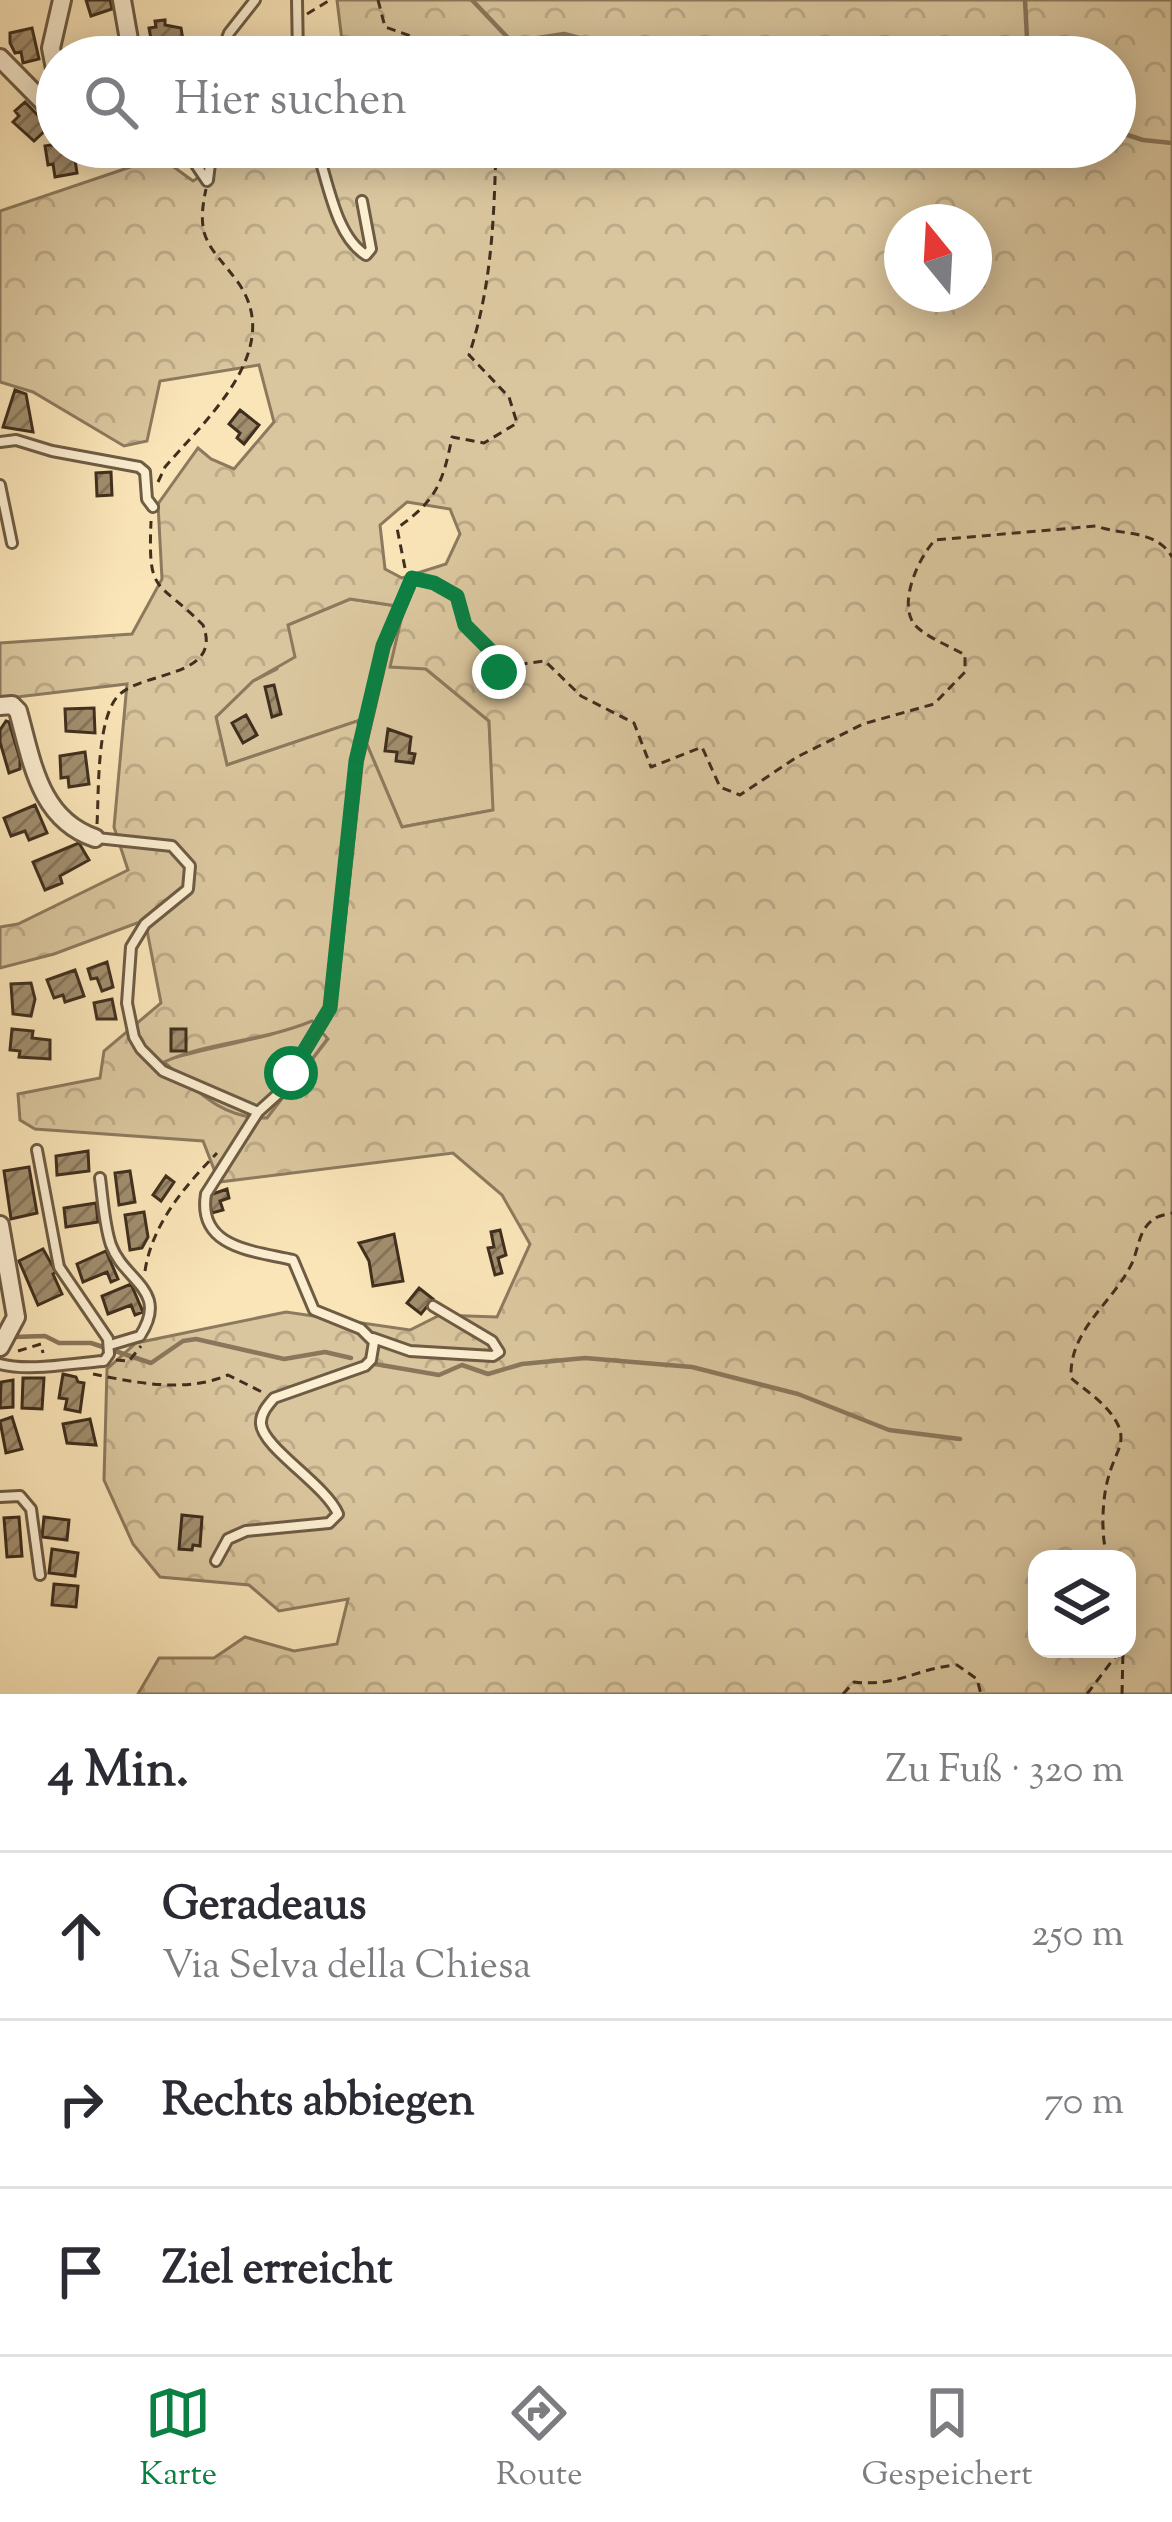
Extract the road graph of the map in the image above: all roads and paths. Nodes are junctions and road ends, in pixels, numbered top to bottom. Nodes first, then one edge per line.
1 (62, 0) edge
2 (122, 0) edge
3 (255, 0) edge
4 (297, 0) edge
5 (330, 0) edge
6 (378, 0) edge
7 (296, 21) junction
8 (52, 36) edge
9 (128, 36) edge
10 (227, 36) edge
11 (297, 36) edge
12 (411, 36) edge
13 (0, 58) edge
14 (36, 95) edge
15 (198, 168) edge
16 (209, 168) edge
17 (323, 168) edge
18 (495, 168) edge
19 (207, 182) junction
20 (362, 201) dead end
21 (0, 442) edge
22 (0, 485) edge
23 (152, 507) junction
24 (12, 543) dead end
25 (1172, 556) edge
26 (412, 578) junction
27 (0, 706) edge
28 (95, 838) junction
29 (258, 1112) junction
30 (244, 1136) junction
31 (37, 1150) dead end
32 (100, 1178) dead end
33 (1172, 1213) edge
34 (0, 1226) edge
35 (146, 1276) dead end
36 (7, 1297) edge
37 (434, 1306) dead end
38 (148, 1337) dead end
39 (373, 1338) junction
40 (9, 1349) edge
41 (110, 1349) junction
42 (76, 1361) junction
43 (129, 1361) dead end
44 (0, 1364) edge
45 (45, 1365) junction
46 (274, 1398) junction
47 (0, 1497) edge
48 (1105, 1550) edge
49 (216, 1561) dead end
50 (40, 1575) dead end
51 (1115, 1658) edge
52 (1122, 1658) edge
53 (843, 1694) edge
54 (981, 1694) edge
55 (1087, 1694) edge
56 (1122, 1694) edge

1 - 8 street
2 - 9 street
3 - 10 lane
4 - 7 lane
5 - 7 path
6 - 12 path
7 - 11 lane
13 - 14 street
15 - 19 lane
16 - 19 lane
17 - 20 lane
18 - 26 path
19 - 23 path
21 - 23 lane
22 - 24 lane
23 - 28 path
25 - 26 path
26 - 29 lane
27 - 28 street
28 - 29 lane
29 - 30 lane
30 - 35 path
30 - 39 lane
31 - 41 lane
32 - 41 lane
33 - 48 path
34 - 36 street
36 - 40 street
37 - 39 lane
38 - 43 path
39 - 46 lane
40 - 45 path
41 - 42 lane
42 - 45 lane
42 - 46 path
44 - 45 lane
46 - 49 lane
47 - 50 lane
51 - 55 path
52 - 56 path
53 - 54 path

